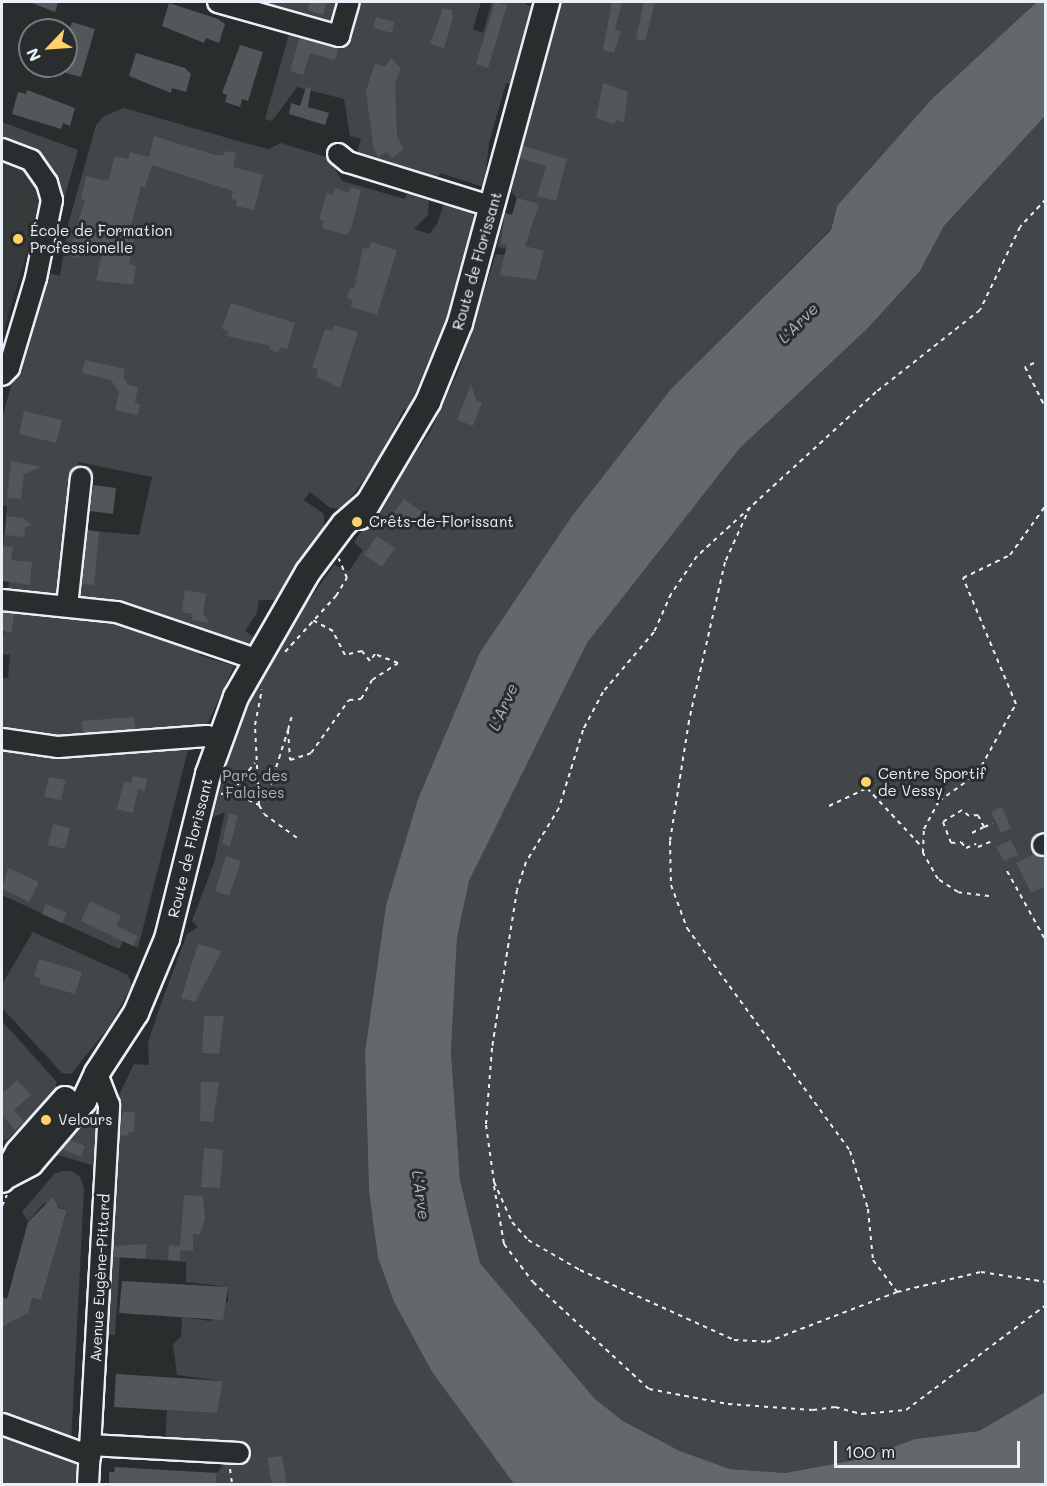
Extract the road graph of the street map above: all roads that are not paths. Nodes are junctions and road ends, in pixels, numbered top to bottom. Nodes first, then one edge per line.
1 (218, 2) edge
2 (349, 2) edge
3 (545, 2) edge
4 (2, 149) edge
5 (338, 154) dead end
6 (493, 207) junction
7 (2, 375) edge
8 (81, 478) dead end
9 (2, 600) edge
10 (67, 606) junction
11 (255, 659) junction
12 (2, 739) edge
13 (219, 739) junction
14 (97, 1074) junction
15 (4, 1179) edge
16 (2, 1424) edge
17 (90, 1450) junction
18 (239, 1453) dead end
19 (88, 1485) edge

1 - 2 street
3 - 6 main road, Route de Florissant
4 - 7 street
5 - 6 street
6 - 11 main road, Route de Florissant
8 - 10 street
9 - 10 street
10 - 11 street
11 - 13 main road, Route de Florissant
12 - 13 street
13 - 14 main road, Route de Florissant
14 - 15 main road, Route de Florissant
14 - 17 street, Avenue Eugène-Pittard
16 - 17 street
17 - 18 street
17 - 19 street, Avenue Eugène-Pittard

